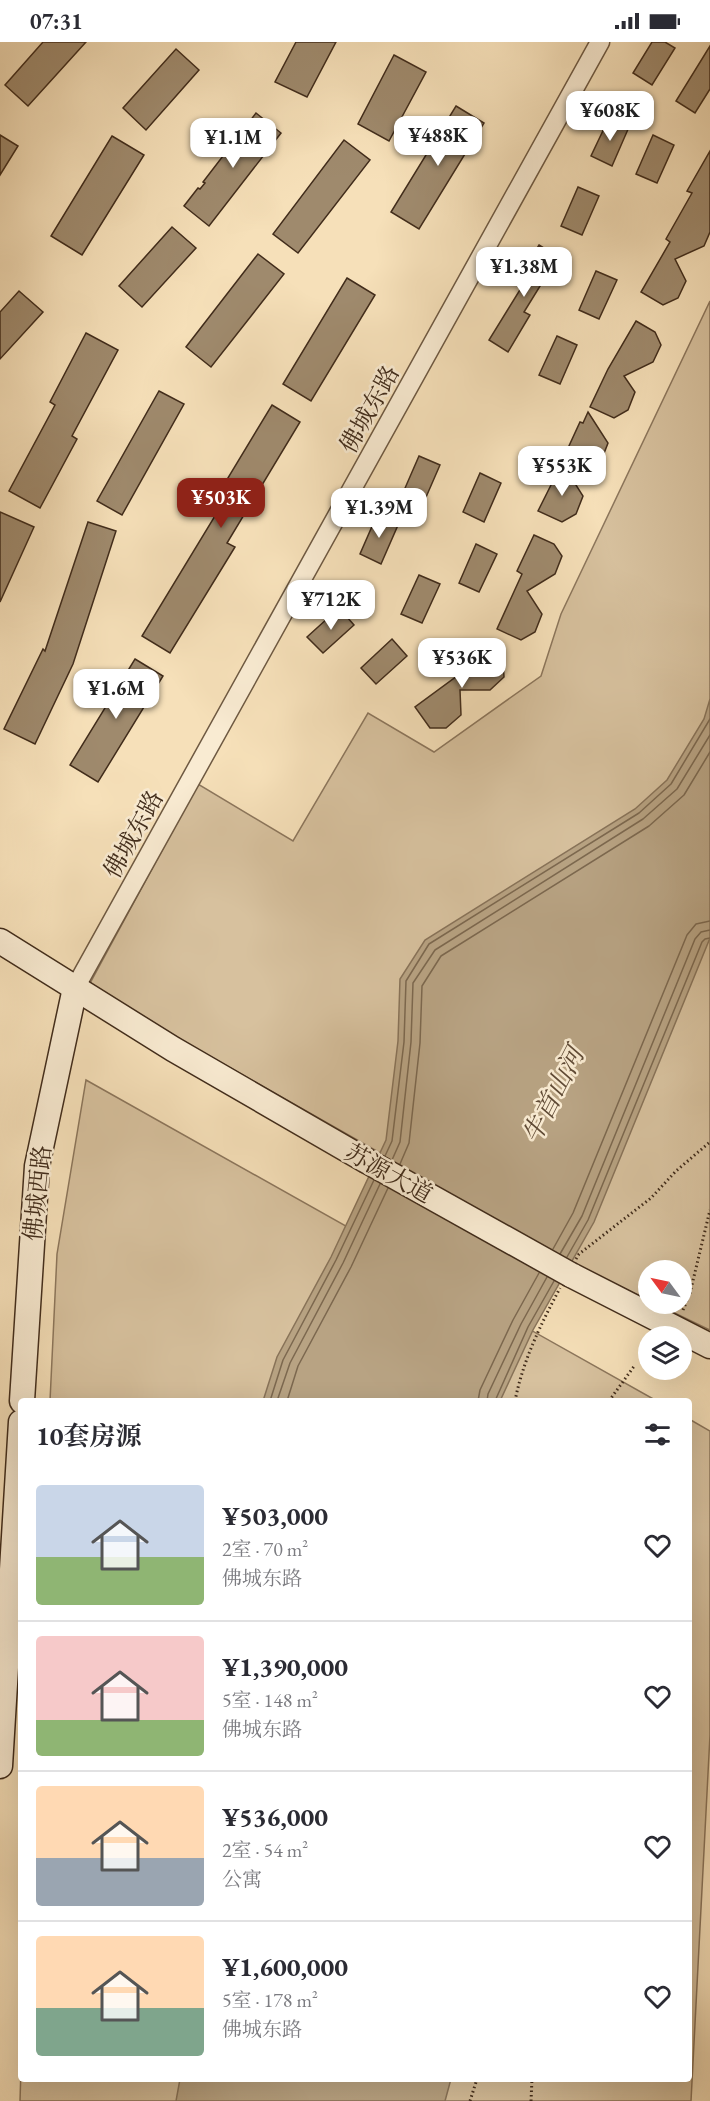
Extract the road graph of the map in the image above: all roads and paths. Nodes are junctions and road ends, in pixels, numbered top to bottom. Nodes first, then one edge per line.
1 (600, 42) edge
2 (0, 941) edge
3 (75, 988) junction
4 (710, 1142) edge
5 (710, 1210) edge
6 (569, 1274) junction
7 (692, 1282) edge
8 (710, 1346) edge
9 (635, 1365) dead end
10 (22, 1398) edge
11 (516, 1398) edge
12 (611, 1398) edge
13 (18, 1471) edge
14 (0, 1766) edge
15 (476, 2082) edge
16 (532, 2082) edge
17 (470, 2101) edge
18 (531, 2101) edge

1 - 3 street, 佛城东路
2 - 3 main road, 苏源大道
3 - 6 main road, 苏源大道, bridge
3 - 10 main road, 佛城西路
4 - 6 path
5 - 7 path
6 - 8 main road, 苏源大道
6 - 11 path
9 - 12 path
13 - 14 main road
15 - 17 path
16 - 18 path

